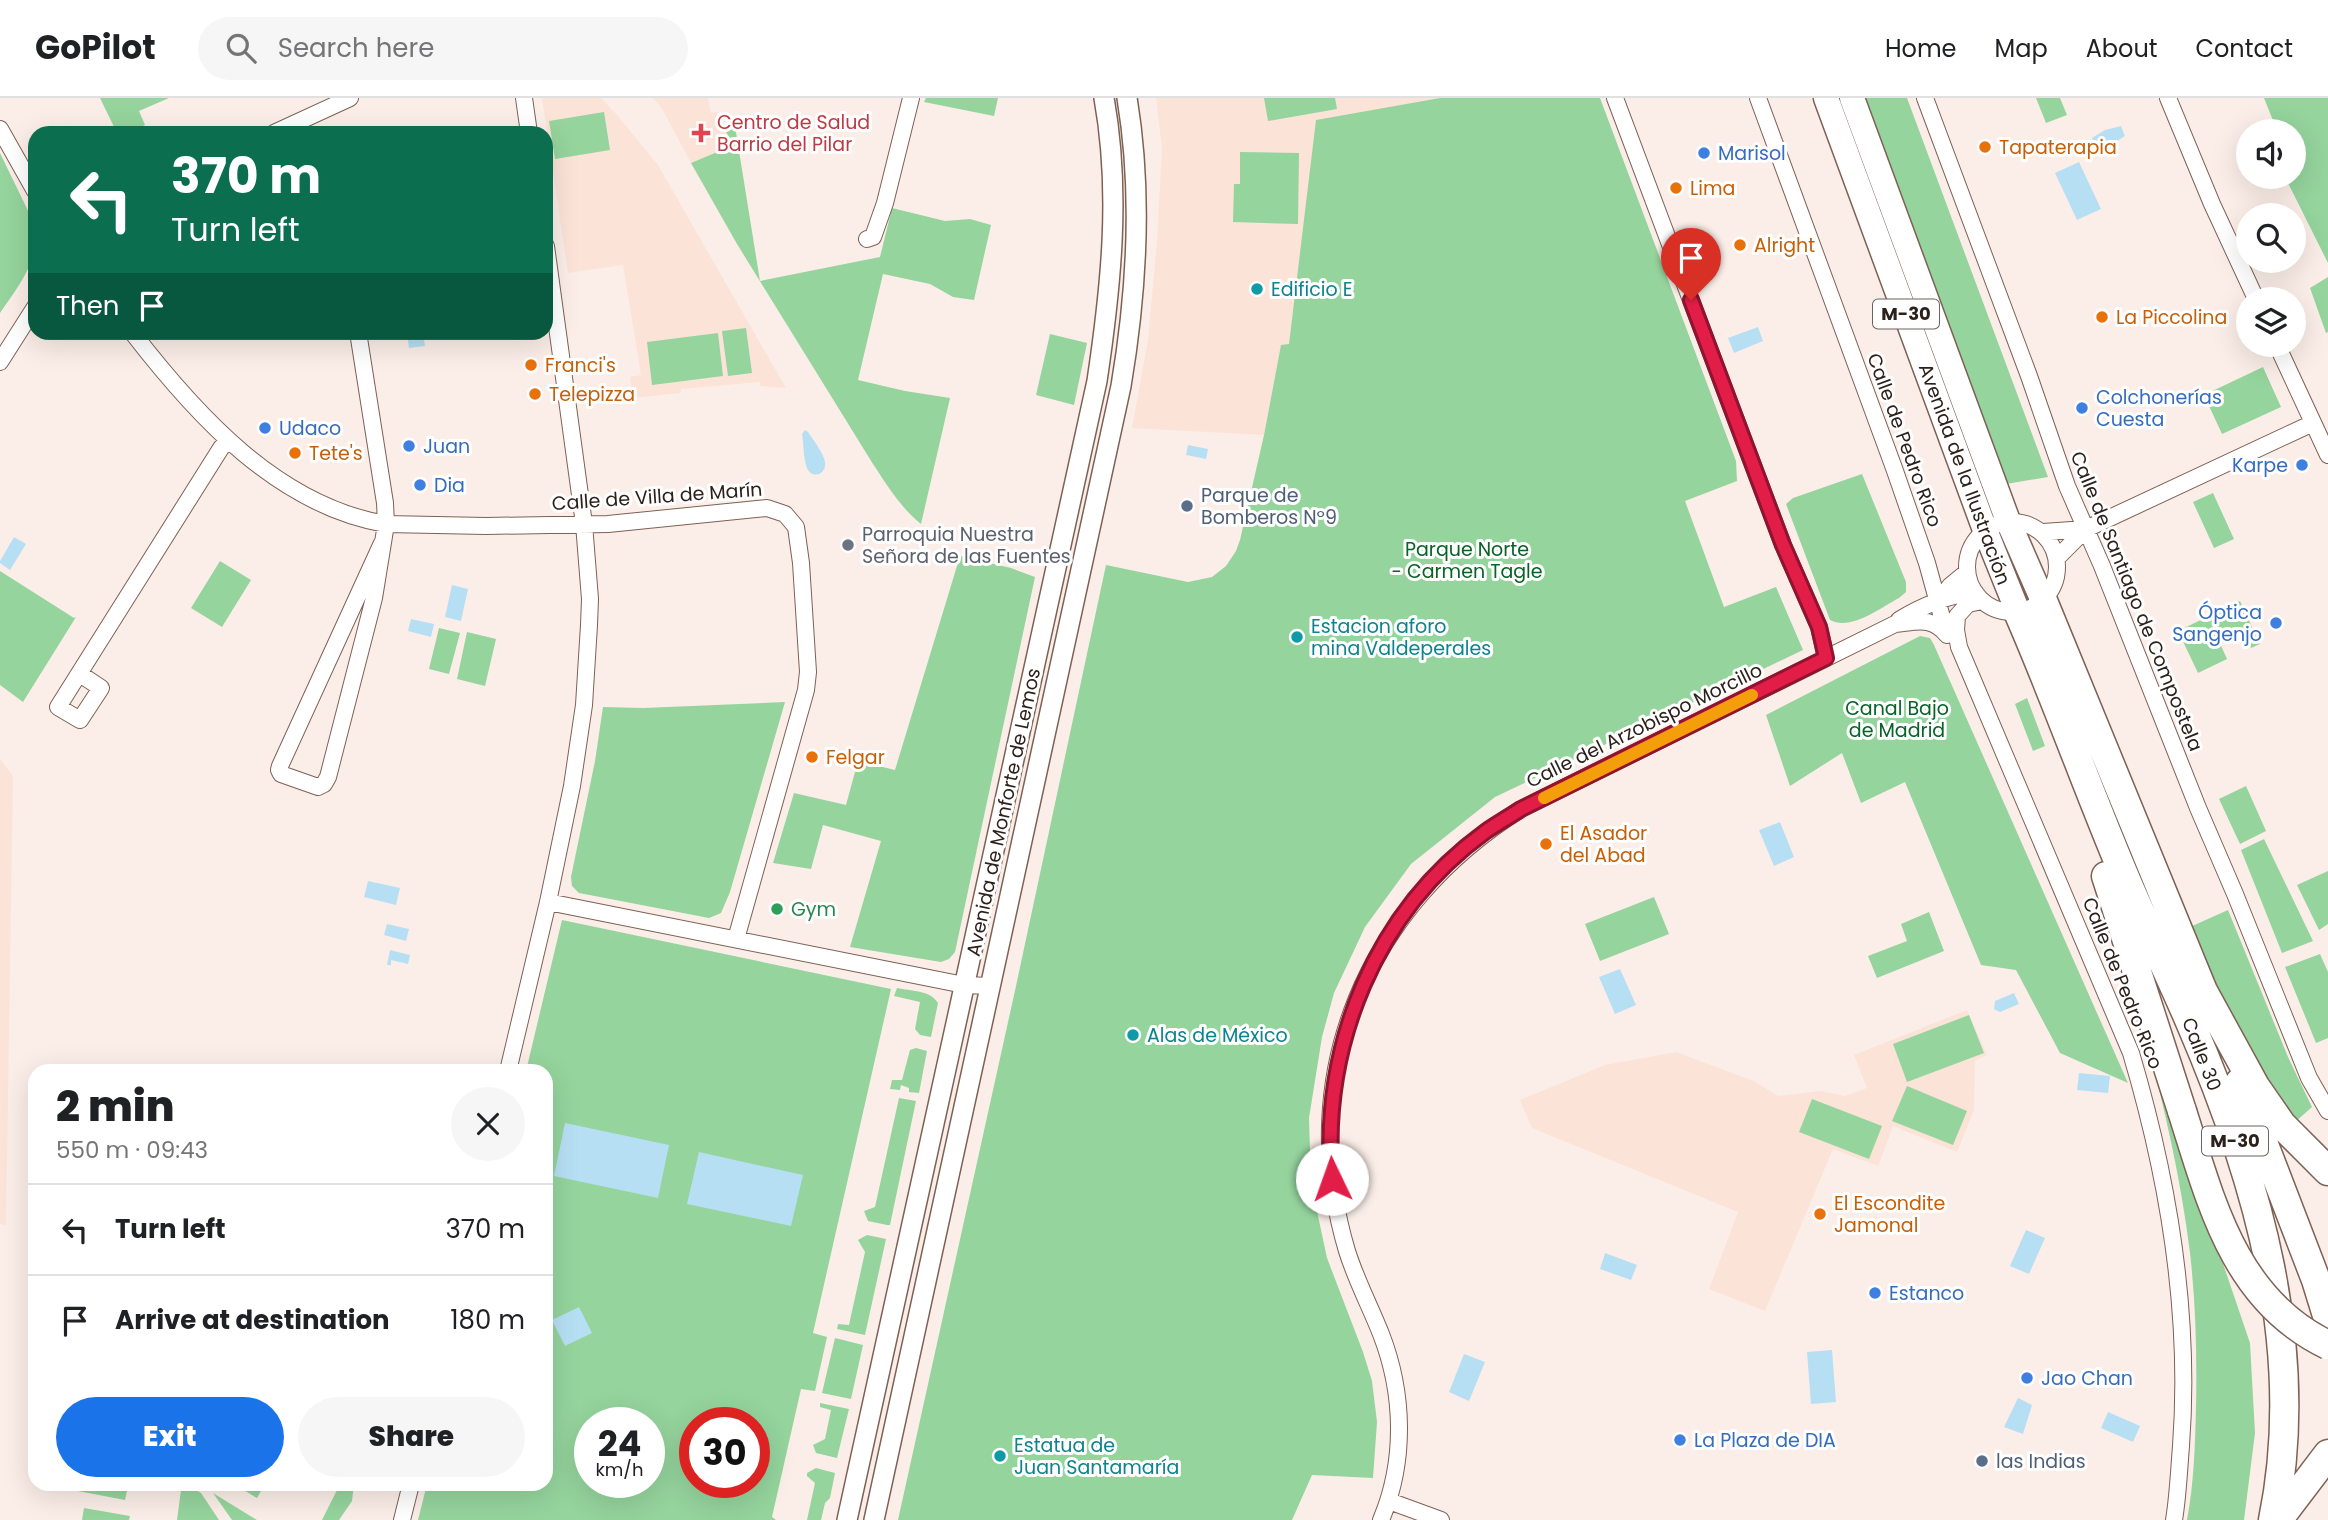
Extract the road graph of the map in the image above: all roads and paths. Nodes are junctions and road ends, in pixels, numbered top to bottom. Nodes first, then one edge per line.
1 (350, 98) edge
2 (524, 98) edge
3 (911, 98) edge
4 (1104, 98) edge
5 (1127, 98) edge
6 (1615, 98) edge
7 (1758, 98) edge
8 (1826, 98) edge
9 (1852, 98) edge
10 (1925, 98) edge
11 (2168, 98) edge
12 (289, 126) edge
13 (528, 126) edge
14 (0, 129) edge
15 (28, 179) edge
16 (867, 239) dead end
17 (2250, 287) edge
18 (553, 297) edge
19 (28, 318) edge
20 (138, 340) edge
21 (359, 340) edge
22 (2283, 357) edge
23 (0, 362) edge
24 (2313, 423) junction
25 (228, 440) junction
26 (2328, 455) edge
27 (2008, 521) junction
28 (386, 524) junction
29 (584, 524) junction
30 (2086, 529) junction
31 (1985, 530) junction
32 (2043, 532) junction
33 (382, 543) junction
34 (2057, 558) junction
35 (1966, 572) junction
36 (1979, 597) junction
37 (1938, 601) junction
38 (2031, 607) junction
39 (1895, 624) junction
40 (1947, 635) junction
41 (1959, 647) junction
42 (2033, 651) junction
43 (1826, 658) junction
44 (80, 674) dead end
45 (2127, 883) junction
46 (548, 902) junction
47 (736, 939) junction
48 (964, 985) junction
49 (991, 986) junction
50 (2203, 991) junction
51 (510, 1064) edge
52 (2328, 1111) edge
53 (2328, 1171) edge
54 (2328, 1319) edge
55 (2328, 1345) edge
56 (2328, 1454) edge
57 (409, 1491) edge
58 (1389, 1501) junction
59 (402, 1520) edge
60 (847, 1520) edge
61 (874, 1520) edge
62 (1381, 1520) edge
63 (1441, 1520) edge
64 (2174, 1520) edge
65 (2258, 1520) edge
66 (2273, 1520) edge
67 (2278, 1520) edge

1 - 12 street
2 - 13 street
3 - 16 street
4 - 48 street, Avenida de Monforte de Lemos
5 - 49 street, Avenida de Monforte de Lemos
6 - 43 street
7 - 37 street, Calle de Pedro Rico
8 - 31 highway, Avenida de la Ilustración / M-30
9 - 27 highway, Avenida de la Ilustración / M-30
10 - 30 street, Calle de Santiago de Compostela
11 - 17 street
14 - 15 street
18 - 29 street
19 - 23 street
20 - 25 street, Calle de Villa de Marín
21 - 28 street
22 - 24 street
24 - 26 street
24 - 30 street
25 - 28 street, Calle de Villa de Marín
25 - 44 street
27 - 31 street
27 - 32 street
27 - 38 highway, Avenida de la Ilustración / M-30
28 - 29 street, Calle de Villa de Marín
28 - 33 street
29 - 46 street
29 - 47 street, Calle de Villa de Marín
30 - 32 street
30 - 34 street
30 - 52 street, Calle de Santiago de Compostela
31 - 35 street
31 - 38 highway, Avenida de la Ilustración / M-30
32 - 34 street
33 - 33 street
34 - 38 street
35 - 36 street
35 - 37 street
36 - 37 street, Calle del Arzobispo Morcillo
36 - 38 street
36 - 41 street, Calle de Pedro Rico
37 - 39 street, Calle del Arzobispo Morcillo
37 - 40 street, Calle de Pedro Rico
38 - 42 highway, Calle 30 / M-30
38 - 50 highway, M-30
39 - 40 street, Calle del Arzobispo Morcillo
39 - 43 street, Calle del Arzobispo Morcillo
40 - 41 street, Calle de Pedro Rico
41 - 64 street, Calle de Pedro Rico
42 - 45 highway, Calle 30 / M-30
42 - 55 highway, bridge
43 - 58 street, Calle del Arzobispo Morcillo
45 - 65 highway
45 - 66 highway, Calle 30 / M-30
46 - 47 street
46 - 51 street
47 - 48 street
48 - 49 street
48 - 60 street, Avenida de Monforte de Lemos
49 - 61 street, Avenida de Monforte de Lemos
50 - 53 highway
50 - 54 highway, Calle 30 / M-30
56 - 67 highway
57 - 59 street
58 - 62 street, Calle del Arzobispo Morcillo
58 - 63 street

